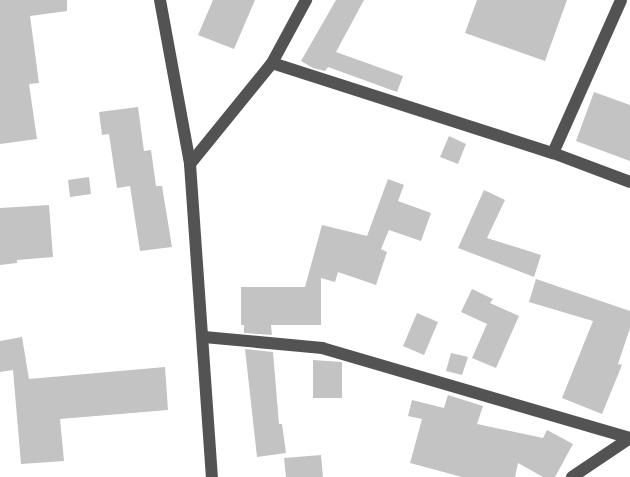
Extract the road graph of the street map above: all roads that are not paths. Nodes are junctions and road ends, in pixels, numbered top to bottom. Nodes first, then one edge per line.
1 (160, 0) edge
2 (306, 0) edge
3 (621, 0) edge
4 (272, 63) junction
5 (553, 153) junction
6 (190, 164) junction
7 (630, 182) edge
8 (204, 337) junction
9 (630, 438) edge
10 (212, 477) edge
11 (572, 477) edge

1 - 6 street
2 - 4 street
3 - 5 street
4 - 5 street
4 - 6 street
5 - 7 street
6 - 8 street
8 - 9 street
8 - 10 street
9 - 11 street

